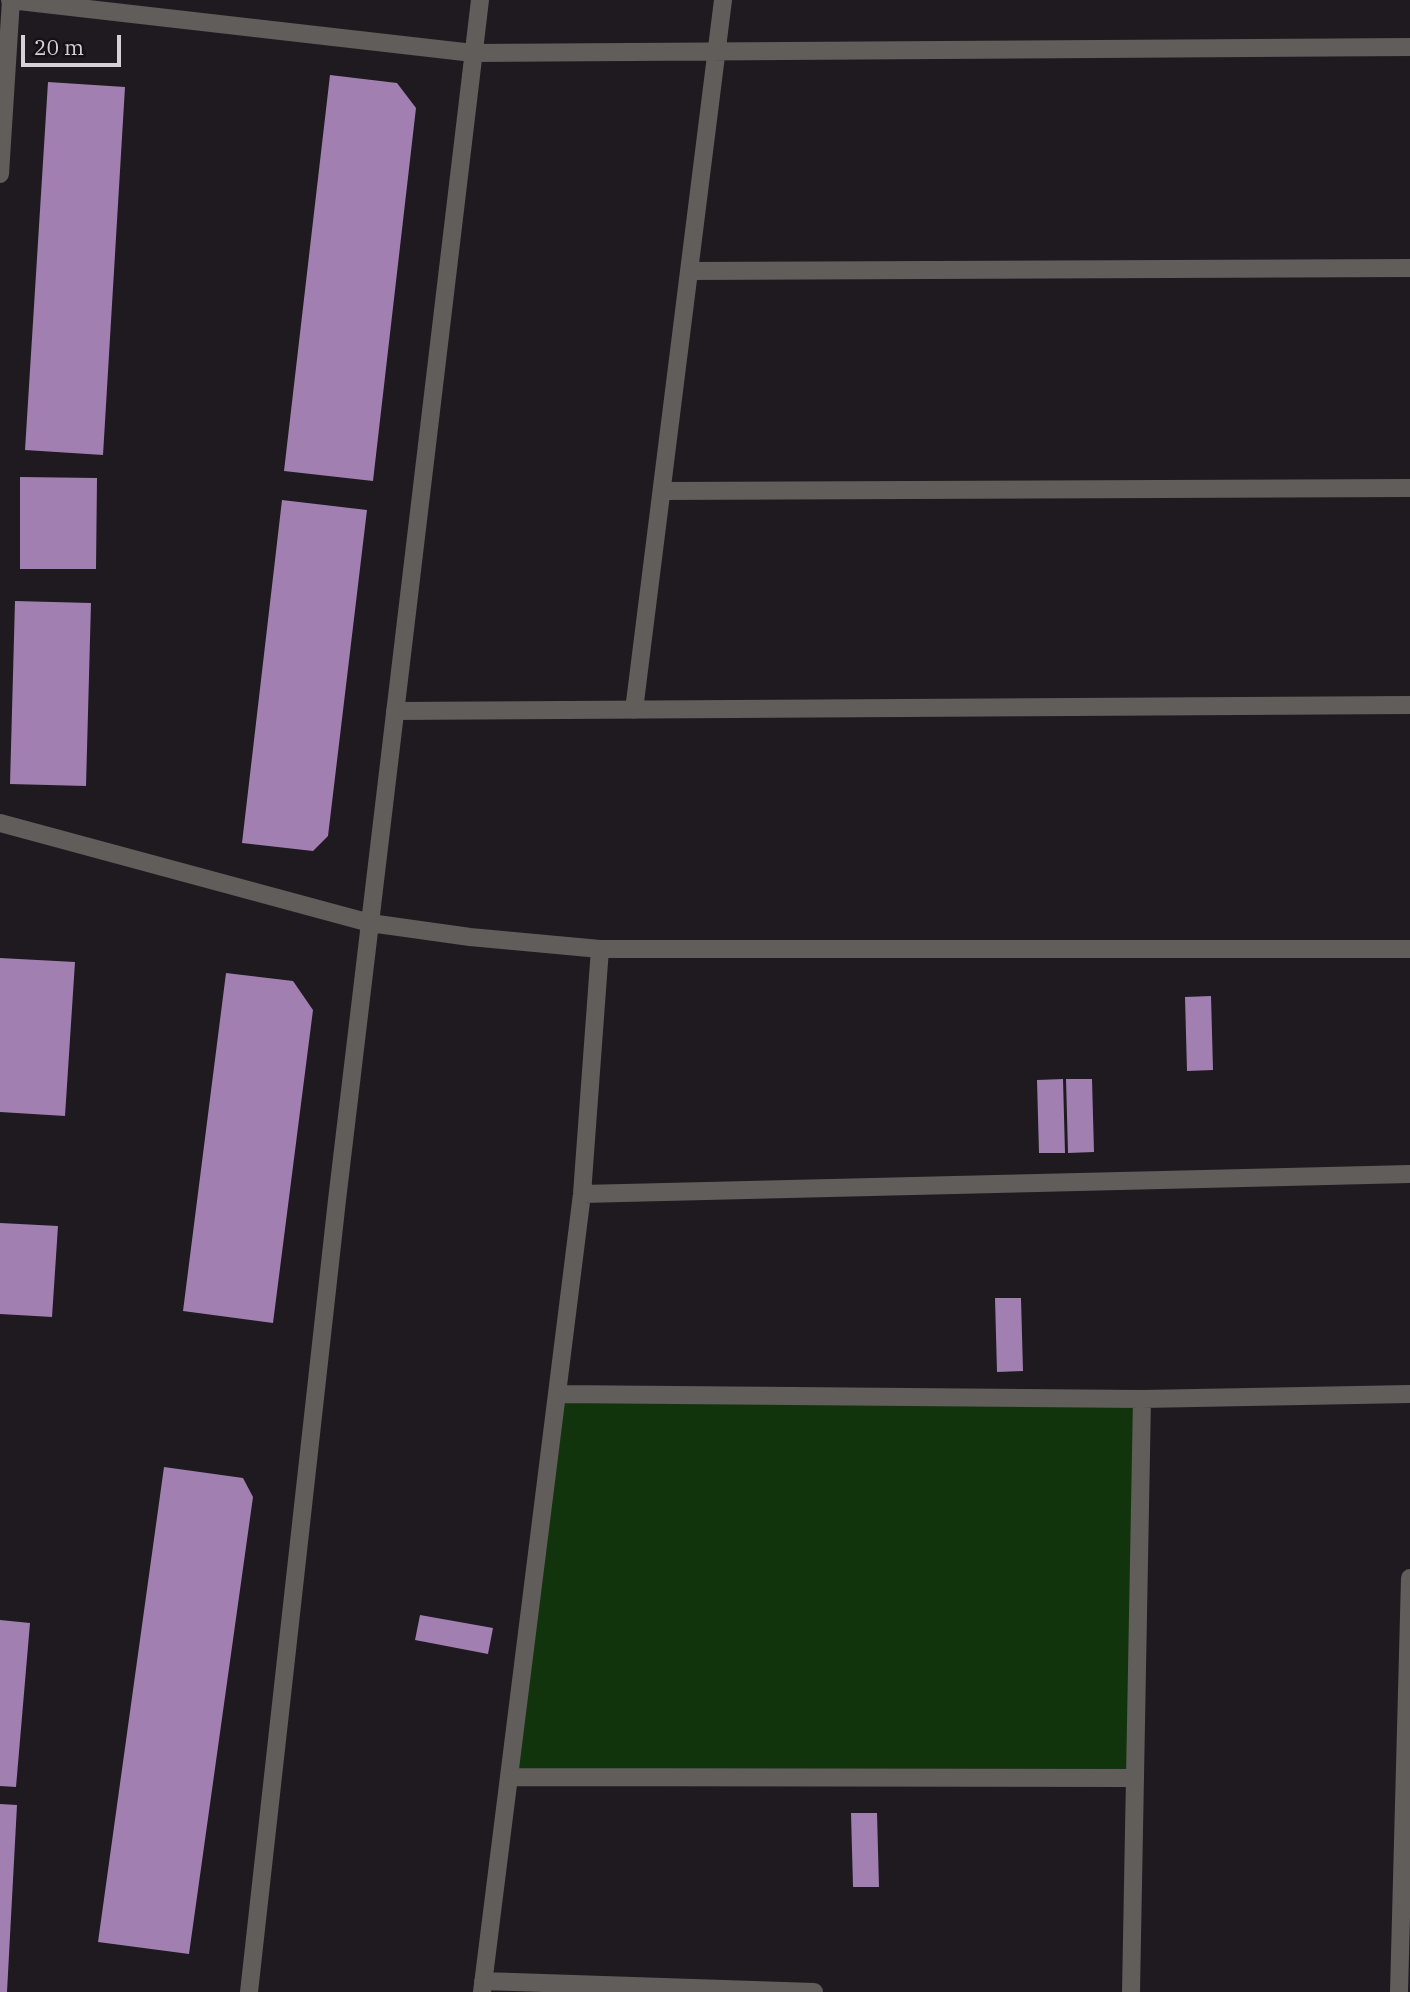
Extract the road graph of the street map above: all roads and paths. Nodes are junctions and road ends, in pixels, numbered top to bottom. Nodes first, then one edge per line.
1 (11, 0) edge
2 (480, 0) edge
3 (723, 0) edge
4 (1410, 47) edge
5 (717, 52) junction
6 (473, 53) junction
7 (0, 174) edge
8 (1410, 268) edge
9 (689, 271) junction
10 (1410, 488) edge
11 (662, 491) junction
12 (1410, 705) edge
13 (635, 710) junction
14 (395, 711) junction
15 (0, 823) edge
16 (370, 923) junction
17 (600, 949) junction
18 (1410, 949) edge
19 (1410, 1174) edge
20 (582, 1194) junction
21 (558, 1394) junction
22 (1410, 1394) edge
23 (1142, 1399) junction
24 (1410, 1578) edge
25 (510, 1777) junction
26 (1133, 1778) junction
27 (483, 1987) edge
28 (248, 1992) edge
29 (814, 1992) edge
30 (1131, 1992) edge
31 (1399, 1992) edge

1 - 6 street
1 - 7 street
2 - 6 street
3 - 5 street
4 - 5 street
5 - 6 street
5 - 9 street
6 - 14 street
8 - 9 street
9 - 11 street
10 - 11 street
11 - 13 street
12 - 13 street
13 - 14 street
14 - 16 street
15 - 16 street
16 - 17 street
16 - 28 street
17 - 18 street
17 - 20 street
19 - 20 street
20 - 21 street
21 - 23 street
21 - 25 street
22 - 23 street
23 - 26 street
24 - 31 street
25 - 26 street
25 - 27 street
26 - 30 street
27 - 29 street

